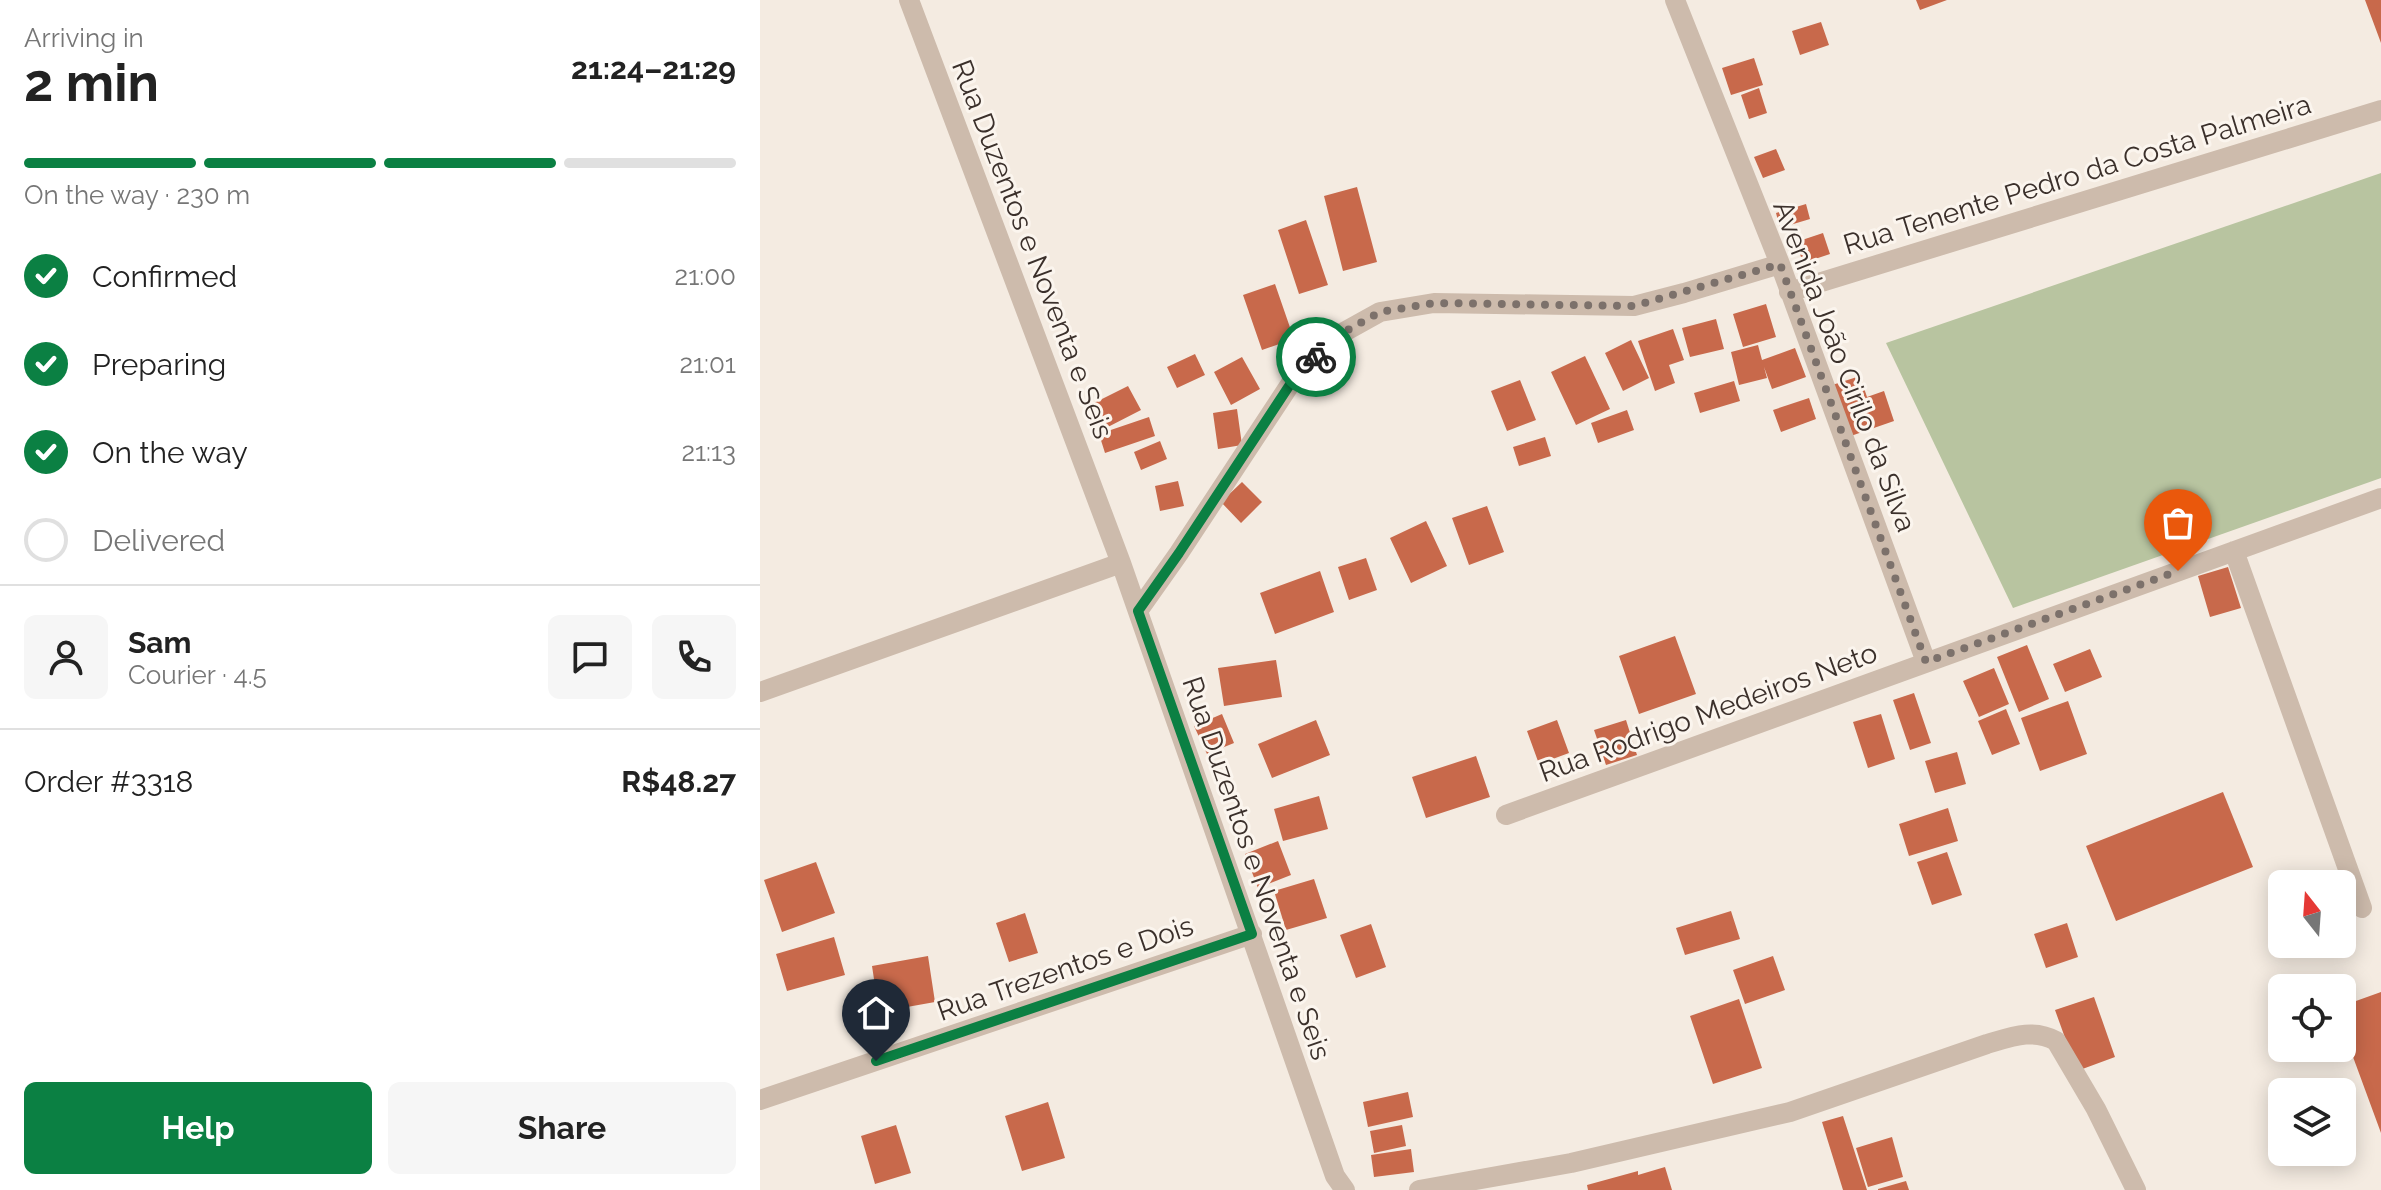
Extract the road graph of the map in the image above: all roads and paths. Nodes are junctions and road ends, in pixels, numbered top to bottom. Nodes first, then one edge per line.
1 (909, 0) edge
2 (1675, 0) edge
3 (2381, 110) edge
4 (1780, 264) junction
5 (1789, 292) junction
6 (2381, 498) edge
7 (2234, 551) junction
8 (1121, 563) junction
9 (1138, 611) junction
10 (1926, 662) junction
11 (760, 692) edge
12 (1506, 815) dead end
13 (2362, 908) dead end
14 (1252, 934) junction
15 (760, 1100) edge
16 (1345, 1190) edge
17 (1419, 1190) edge
18 (2136, 1190) edge

1 - 8 street, Rua Duzentos e Noventa e Seis
2 - 4 street, Avenida João Cirilo da Silva
3 - 5 street, Rua Tenente Pedro da Costa Palmeira
4 - 5 street, Avenida João Cirilo da Silva
4 - 9 street
5 - 10 street, Avenida João Cirilo da Silva
6 - 7 street, Rua Rodrigo Medeiros Neto
7 - 10 street, Rua Rodrigo Medeiros Neto
7 - 13 street
8 - 9 street, Rua Duzentos e Noventa e Seis
8 - 11 street
9 - 14 street, Rua Duzentos e Noventa e Seis
10 - 12 street, Rua Rodrigo Medeiros Neto
14 - 15 street, Rua Trezentos e Dois
14 - 16 street, Rua Duzentos e Noventa e Seis
17 - 18 street

